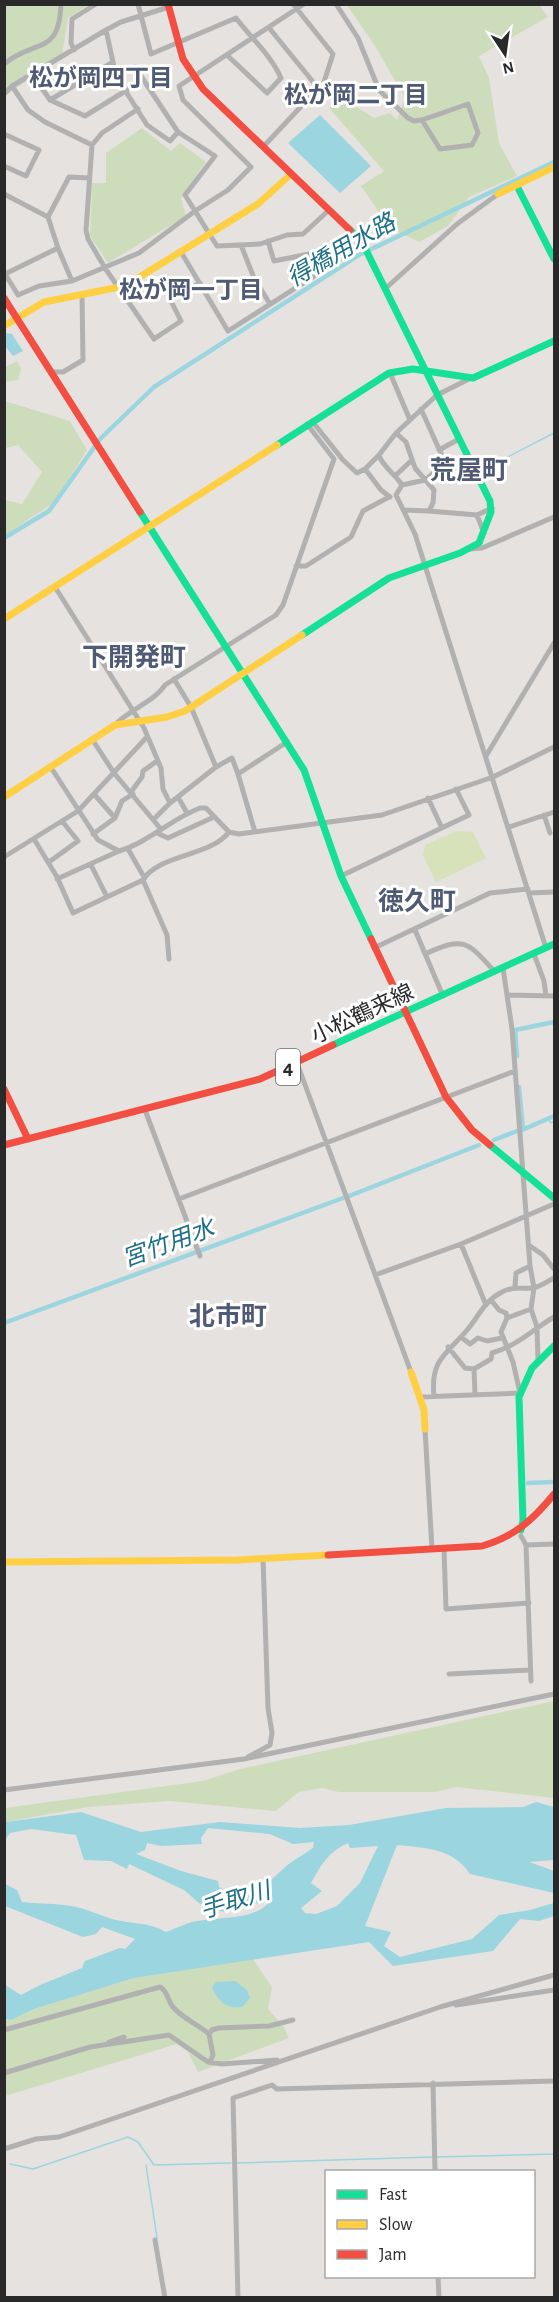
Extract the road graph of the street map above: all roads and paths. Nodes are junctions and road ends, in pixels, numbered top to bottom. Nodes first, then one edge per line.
1 (61, 4) edge
2 (96, 4) edge
3 (138, 4) edge
4 (304, 4) edge
5 (336, 4) edge
6 (169, 6) edge
7 (295, 7) edge
8 (140, 15) junction
9 (270, 29) junction
10 (106, 30) junction
11 (252, 40) junction
12 (178, 44) junction
13 (74, 50) junction
14 (228, 56) junction
15 (113, 62) junction
16 (4, 64) edge
17 (32, 74) junction
18 (116, 76) junction
19 (194, 78) junction
20 (12, 86) junction
21 (318, 88) junction
22 (127, 90) junction
23 (4, 94) edge
24 (50, 100) junction
25 (138, 109) junction
26 (422, 120) junction
27 (178, 132) junction
28 (4, 134) edge
29 (92, 145) junction
30 (263, 147) junction
31 (4, 166) edge
32 (555, 167) edge
33 (291, 174) junction
34 (89, 178) junction
35 (517, 186) junction
36 (4, 194) edge
37 (498, 194) joint
38 (329, 210) junction
39 (195, 211) junction
40 (48, 217) junction
41 (210, 234) junction
42 (268, 241) junction
43 (241, 245) junction
44 (365, 247) junction
45 (58, 248) junction
46 (181, 252) junction
47 (555, 259) edge
48 (105, 268) junction
49 (321, 272) junction
50 (72, 281) junction
51 (200, 283) junction
52 (119, 288) junction
53 (386, 288) junction
54 (82, 296) junction
55 (4, 298) edge
56 (270, 304) junction
57 (17, 318) junction
58 (4, 326) edge
59 (555, 341) edge
60 (424, 368) junction
61 (51, 372) junction
62 (390, 373) junction
63 (469, 379) junction
64 (437, 395) junction
65 (421, 409) junction
66 (410, 420) junction
67 (310, 423) junction
68 (396, 433) junction
69 (459, 439) junction
70 (439, 450) junction
71 (379, 455) junction
72 (412, 460) junction
73 (472, 465) junction
74 (365, 469) junction
75 (448, 469) junction
76 (396, 475) junction
77 (425, 480) junction
78 (402, 485) junction
79 (392, 496) junction
80 (492, 508) junction
81 (404, 510) junction
82 (429, 511) junction
83 (477, 515) junction
84 (555, 517) edge
85 (149, 525) junction
86 (484, 533) junction
87 (468, 549) junction
88 (424, 564) junction
89 (296, 566) junction
90 (55, 587) junction
91 (4, 619) edge
92 (555, 643) edge
93 (227, 648) junction
94 (243, 673) junction
95 (174, 679) junction
96 (191, 707) junction
97 (133, 710) junction
98 (139, 720) junction
99 (114, 725) junction
100 (146, 738) junction
101 (92, 740) junction
102 (287, 742) junction
103 (555, 747) edge
104 (486, 756) junction
105 (157, 761) junction
106 (50, 766) junction
107 (216, 767) junction
108 (114, 773) junction
109 (238, 774) junction
110 (493, 777) junction
111 (456, 789) junction
112 (132, 793) junction
113 (94, 794) junction
114 (4, 796) edge
115 (178, 797) junction
116 (428, 798) junction
117 (170, 803) junction
118 (78, 810) junction
119 (555, 812) edge
120 (187, 813) junction
121 (544, 815) junction
122 (214, 817) junction
123 (115, 818) junction
124 (154, 819) junction
125 (62, 821) junction
126 (324, 824) junction
127 (509, 827) junction
128 (442, 828) junction
129 (159, 830) junction
130 (229, 832) junction
131 (255, 832) junction
132 (550, 833) dead end
133 (93, 834) junction
134 (34, 839) junction
135 (128, 849) junction
136 (119, 851) junction
137 (4, 857) edge
138 (49, 862) junction
139 (91, 865) junction
140 (341, 876) junction
141 (57, 879) junction
142 (144, 879) junction
143 (529, 891) junction
144 (555, 892) edge
145 (107, 897) junction
146 (415, 930) junction
147 (552, 946) edge
148 (375, 948) junction
149 (425, 954) junction
150 (534, 954) junction
151 (170, 959) dead end
152 (499, 970) junction
153 (507, 995) junction
154 (443, 996) junction
155 (546, 996) junction
156 (555, 996) edge
157 (404, 1014) junction
158 (297, 1063) junction
159 (515, 1071) junction
160 (4, 1089) edge
161 (446, 1097) junction
162 (145, 1110) junction
163 (28, 1139) junction
164 (326, 1143) junction
165 (4, 1145) edge
166 (523, 1173) junction
167 (555, 1198) edge
168 (179, 1199) junction
169 (555, 1204) edge
170 (527, 1214) junction
171 (461, 1244) junction
172 (530, 1246) junction
173 (200, 1256) dead end
174 (530, 1266) junction
175 (555, 1269) edge
176 (375, 1275) junction
177 (555, 1278) edge
178 (515, 1286) junction
179 (534, 1288) junction
180 (491, 1300) junction
181 (486, 1305) junction
182 (531, 1309) junction
183 (555, 1317) edge
184 (507, 1318) junction
185 (537, 1327) junction
186 (461, 1337) junction
187 (502, 1338) junction
188 (555, 1346) edge
189 (448, 1347) junction
190 (508, 1349) junction
191 (538, 1360) junction
192 (474, 1369) junction
193 (411, 1372) joint
194 (520, 1392) junction
195 (475, 1394) junction
196 (434, 1396) junction
197 (420, 1397) junction
198 (425, 1429) joint
199 (555, 1494) edge
200 (521, 1533) junction
201 (555, 1544) edge
202 (526, 1545) junction
203 (444, 1549) junction
204 (432, 1550) junction
205 (263, 1558) junction
206 (4, 1562) edge
207 (529, 1603) junction
208 (530, 1670) junction
209 (449, 1674) dead end
210 (531, 1681) dead end
211 (555, 1694) edge
212 (244, 1759) junction
213 (4, 1790) edge
214 (555, 1975) edge
215 (555, 1990) edge
216 (451, 2004) junction
217 (293, 2020) dead end
218 (4, 2030) edge
219 (209, 2034) junction
220 (124, 2037) dead end
221 (98, 2046) junction
222 (278, 2060) junction
223 (210, 2062) junction
224 (4, 2073) edge
225 (555, 2081) edge
226 (433, 2083) junction
227 (4, 2149) edge
228 (435, 2170) edge
229 (155, 2240) dead end
230 (438, 2278) edge
231 (165, 2298) edge
232 (238, 2298) edge
233 (439, 2298) edge

1 - 16 street
2 - 13 street
3 - 8 street
4 - 7 street
5 - 26 street
6 - 8 street
6 - 12 street
7 - 9 street
7 - 21 street
8 - 10 street
8 - 12 street
9 - 11 street
9 - 21 street
10 - 13 street
10 - 15 street
11 - 12 street
11 - 14 street
11 - 14 street
12 - 19 street
13 - 17 street
14 - 19 street
15 - 18 street
15 - 24 street
17 - 20 street
17 - 24 street
18 - 22 street
18 - 27 street
19 - 30 street
19 - 39 street
20 - 23 street
20 - 29 street
21 - 30 street
22 - 24 street
22 - 25 street
25 - 27 street
25 - 29 street
26 - 26 street
27 - 39 street
28 - 31 street
29 - 34 street
30 - 33 street
32 - 35 street
33 - 38 street
33 - 41 street
34 - 40 street
34 - 48 street
35 - 37 street
35 - 47 street
36 - 40 street
37 - 53 street
38 - 42 street
38 - 44 street
39 - 41 street
39 - 48 street
40 - 45 street
41 - 43 street
41 - 46 street
42 - 43 street
42 - 49 street
43 - 56 street
44 - 49 street
44 - 53 street
45 - 50 street
45 - 50 street
46 - 51 street
46 - 52 street
48 - 50 street
48 - 52 street
49 - 56 street
51 - 52 street
51 - 56 street
52 - 54 street
53 - 60 street
54 - 57 street
54 - 61 street
55 - 57 street
57 - 58 street
57 - 61 street
59 - 63 street
60 - 62 street
60 - 63 street
60 - 64 street
61 - 85 street
62 - 66 street
62 - 67 street
63 - 64 street
64 - 65 street
64 - 69 street
65 - 66 street
65 - 70 street
66 - 68 street
67 - 74 street
67 - 85 street
67 - 89 street
68 - 71 street
68 - 72 street
69 - 70 street
69 - 73 street
70 - 75 street
71 - 74 street
71 - 76 street
72 - 76 street
72 - 77 street
73 - 75 street
73 - 80 street
74 - 79 street
75 - 77 street
76 - 78 street
77 - 78 street
77 - 82 street
78 - 79 street
79 - 81 street
79 - 89 street
80 - 83 street
80 - 86 street
81 - 82 street
81 - 88 street
82 - 83 street
83 - 86 street
84 - 87 street
85 - 90 street
85 - 93 street
86 - 87 street
87 - 88 street
88 - 94 street
88 - 104 street
89 - 93 street
90 - 91 street
90 - 97 street
92 - 104 street
93 - 94 street
93 - 95 street
94 - 96 street
94 - 102 street
95 - 96 street
95 - 97 street
96 - 98 street
96 - 107 street
97 - 98 street
97 - 99 street
98 - 99 street
98 - 100 street
99 - 101 street
100 - 105 street
100 - 108 street
101 - 106 street
101 - 108 street
102 - 109 street
102 - 126 street
103 - 110 street
104 - 110 street
105 - 112 street
105 - 117 street
106 - 114 street
106 - 118 street
107 - 109 street
107 - 115 street
108 - 112 street
108 - 113 street
109 - 131 street
110 - 111 street
110 - 127 street
111 - 116 street
111 - 128 street
112 - 123 street
112 - 124 street
113 - 118 street
113 - 123 street
115 - 117 street
115 - 120 street
116 - 126 street
116 - 128 street
117 - 124 street
118 - 125 street
118 - 133 street
119 - 121 street
120 - 122 street
120 - 129 street
121 - 127 street
121 - 132 street
122 - 129 street
122 - 130 street
123 - 133 street
124 - 129 street
125 - 134 street
125 - 138 street
126 - 131 street
126 - 140 street
127 - 143 street
128 - 140 street
129 - 135 street
130 - 131 street
130 - 142 street
133 - 136 street
134 - 137 street
134 - 138 street
135 - 136 street
135 - 142 street
136 - 139 street
138 - 141 street
139 - 141 street
139 - 145 street
140 - 148 street
141 - 145 street
142 - 145 street
142 - 151 street
143 - 144 street
143 - 146 street
143 - 147 street
146 - 148 street
146 - 149 street
147 - 150 street, 小松鶴来線 / 4
148 - 157 street
149 - 152 street
149 - 154 street
150 - 152 street, 小松鶴来線 / 4
150 - 155 street
152 - 153 street
152 - 154 street, 小松鶴来線 / 4
153 - 155 street
153 - 159 street
154 - 157 street, 小松鶴来線 / 4
155 - 156 street
157 - 158 street, 小松鶴来線 / 4
157 - 161 street
158 - 162 street, 小松鶴来線 / 4
158 - 164 street
159 - 161 street
159 - 166 street
160 - 163 street
161 - 164 street
161 - 166 street
162 - 163 street, 小松鶴来線 / 4
162 - 168 street
163 - 165 street, 小松鶴来線 / 4
164 - 168 street
164 - 176 street
166 - 167 street
166 - 170 street
168 - 173 street
169 - 170 street
170 - 171 street
170 - 172 street
171 - 176 street
171 - 181 street
172 - 174 street
172 - 175 street
174 - 178 street
174 - 179 street
176 - 193 street
177 - 179 street
178 - 179 street
178 - 180 street
179 - 182 street
180 - 181 street
180 - 184 street
181 - 186 street
182 - 184 street
182 - 185 street
183 - 185 street
184 - 187 street
185 - 190 street
185 - 191 street
186 - 187 street
186 - 189 street
187 - 190 street
188 - 191 street
189 - 192 street
189 - 196 street
190 - 192 street
190 - 194 street
191 - 194 street
192 - 195 street
193 - 197 street
194 - 195 street
194 - 200 street
195 - 196 street
196 - 197 street
197 - 198 street
198 - 204 street
199 - 200 street
200 - 202 street
200 - 203 street
201 - 202 street
202 - 207 street
203 - 204 street
203 - 207 street
204 - 205 street
205 - 206 street
205 - 212 street
207 - 208 street
208 - 209 street
208 - 210 street
211 - 212 street
212 - 213 street
214 - 216 street
215 - 216 street
216 - 222 street
217 - 219 street
218 - 219 street
219 - 223 street
220 - 221 street
221 - 223 street
221 - 224 street
222 - 223 street
222 - 227 street
225 - 226 street
226 - 228 street
226 - 232 street
229 - 231 street
230 - 233 street

